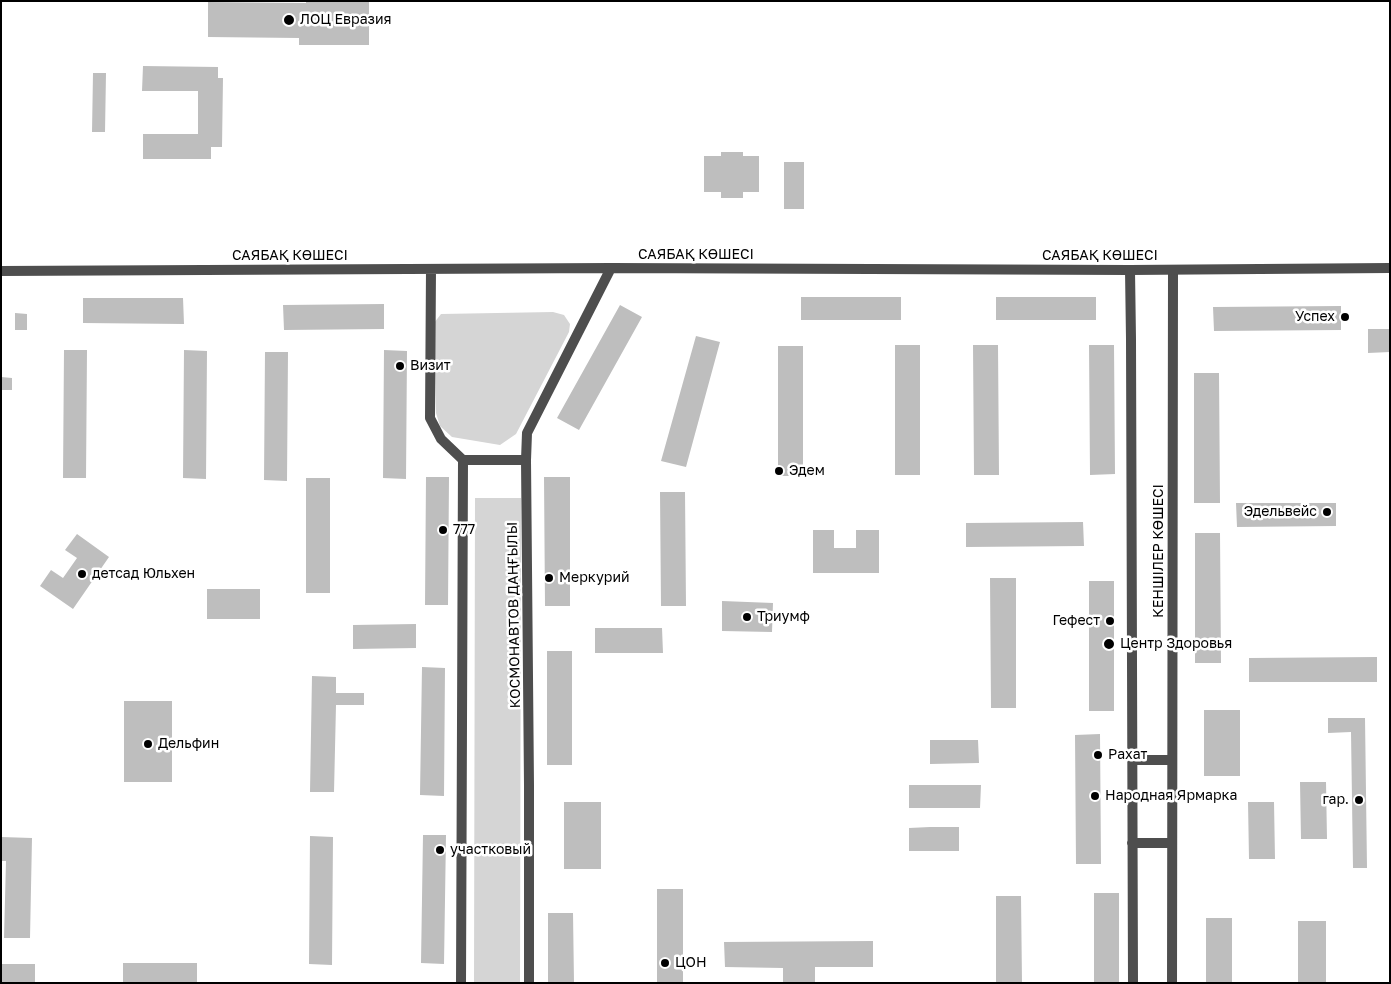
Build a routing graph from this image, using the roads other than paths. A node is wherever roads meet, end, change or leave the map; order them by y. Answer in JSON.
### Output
{"nodes":[{"id":1,"x":611,"y":268,"type":"junction"},
{"id":2,"x":1390,"y":268,"type":"edge"},
{"id":3,"x":431,"y":269,"type":"junction"},
{"id":4,"x":1130,"y":270,"type":"junction"},
{"id":5,"x":1173,"y":270,"type":"junction"},
{"id":6,"x":1,"y":271,"type":"edge"},
{"id":7,"x":464,"y":460,"type":"junction"},
{"id":8,"x":526,"y":460,"type":"junction"},
{"id":9,"x":1132,"y":760,"type":"junction"},
{"id":10,"x":1172,"y":760,"type":"junction"},
{"id":11,"x":1132,"y":843,"type":"junction"},
{"id":12,"x":1172,"y":843,"type":"junction"},
{"id":13,"x":461,"y":983,"type":"edge"},
{"id":14,"x":529,"y":983,"type":"edge"},
{"id":15,"x":1133,"y":983,"type":"edge"},
{"id":16,"x":1172,"y":983,"type":"edge"}],
"edges":[{"from":1,"to":3,"type":"street","name":"САЯБАҚ КӨШЕСІ"},
{"from":1,"to":4,"type":"street","name":"САЯБАҚ КӨШЕСІ"},
{"from":1,"to":8,"type":"street","name":"КОСМОНАВТОВ ДАҢҒЫЛЫ"},
{"from":2,"to":5,"type":"street","name":"САЯБАҚ КӨШЕСІ"},
{"from":3,"to":6,"type":"street","name":"САЯБАҚ КӨШЕСІ"},
{"from":3,"to":7,"type":"street"},
{"from":4,"to":5,"type":"street","name":"САЯБАҚ КӨШЕСІ"},
{"from":4,"to":9,"type":"street","name":"КЕНШІЛЕР КӨШЕСІ"},
{"from":5,"to":10,"type":"street","name":"КЕНШІЛЕР КӨШЕСІ"},
{"from":7,"to":8,"type":"street"},
{"from":7,"to":13,"type":"street"},
{"from":8,"to":14,"type":"street","name":"КОСМОНАВТОВ ДАҢҒЫЛЫ"},
{"from":9,"to":10,"type":"street"},
{"from":9,"to":11,"type":"street","name":"КЕНШІЛЕР КӨШЕСІ"},
{"from":10,"to":12,"type":"street","name":"КЕНШІЛЕР КӨШЕСІ"},
{"from":11,"to":12,"type":"street"},
{"from":11,"to":15,"type":"street","name":"КЕНШІЛЕР КӨШЕСІ"},
{"from":12,"to":16,"type":"street","name":"КЕНШІЛЕР КӨШЕСІ"}]}
